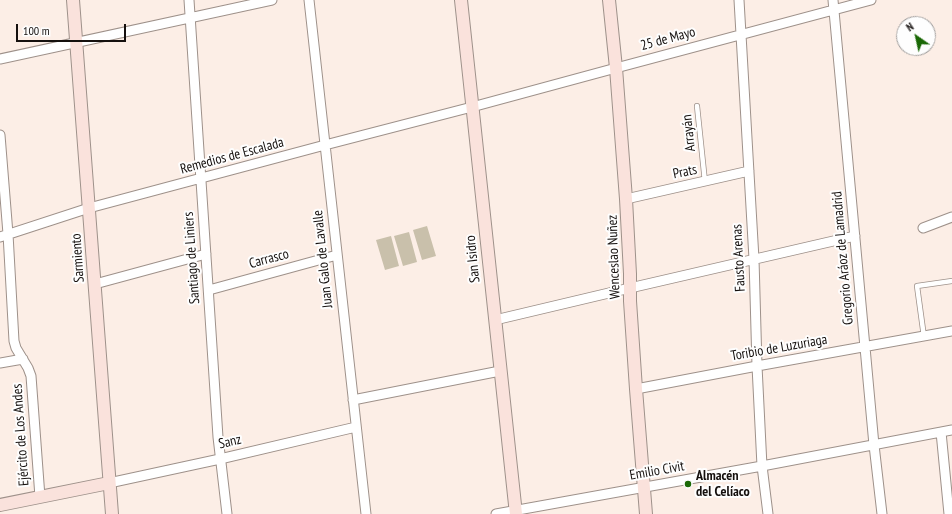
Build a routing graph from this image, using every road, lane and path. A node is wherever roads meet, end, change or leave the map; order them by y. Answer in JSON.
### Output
{"nodes":[{"id":1,"x":74,"y":0,"type":"edge"},
{"id":2,"x":189,"y":0,"type":"edge"},
{"id":3,"x":272,"y":0,"type":"edge"},
{"id":4,"x":309,"y":0,"type":"edge"},
{"id":5,"x":461,"y":0,"type":"edge"},
{"id":6,"x":609,"y":0,"type":"edge"},
{"id":7,"x":739,"y":0,"type":"edge"},
{"id":8,"x":833,"y":0,"type":"edge"},
{"id":9,"x":871,"y":0,"type":"edge"},
{"id":10,"x":834,"y":10,"type":"junction"},
{"id":11,"x":191,"y":18,"type":"junction"},
{"id":12,"x":741,"y":34,"type":"junction"},
{"id":13,"x":77,"y":43,"type":"junction"},
{"id":14,"x":0,"y":59,"type":"edge"},
{"id":15,"x":616,"y":68,"type":"junction"},
{"id":16,"x":697,"y":106,"type":"dead end"},
{"id":17,"x":472,"y":107,"type":"junction"},
{"id":18,"x":0,"y":135,"type":"edge"},
{"id":19,"x":325,"y":145,"type":"junction"},
{"id":20,"x":749,"y":171,"type":"junction"},
{"id":21,"x":200,"y":179,"type":"junction"},
{"id":22,"x":705,"y":182,"type":"junction"},
{"id":23,"x":626,"y":199,"type":"junction"},
{"id":24,"x":89,"y":208,"type":"junction"},
{"id":25,"x":952,"y":217,"type":"edge"},
{"id":26,"x":923,"y":228,"type":"dead end"},
{"id":27,"x":4,"y":236,"type":"edge"},
{"id":28,"x":855,"y":236,"type":"junction"},
{"id":29,"x":206,"y":254,"type":"junction"},
{"id":30,"x":337,"y":255,"type":"junction"},
{"id":31,"x":754,"y":259,"type":"junction"},
{"id":32,"x":952,"y":281,"type":"edge"},
{"id":33,"x":94,"y":284,"type":"junction"},
{"id":34,"x":630,"y":288,"type":"junction"},
{"id":35,"x":209,"y":290,"type":"junction"},
{"id":36,"x":495,"y":320,"type":"junction"},
{"id":37,"x":952,"y":331,"type":"edge"},
{"id":38,"x":924,"y":336,"type":"junction"},
{"id":39,"x":865,"y":347,"type":"junction"},
{"id":40,"x":23,"y":360,"type":"junction"},
{"id":41,"x":0,"y":363,"type":"edge"},
{"id":42,"x":758,"y":366,"type":"junction"},
{"id":43,"x":500,"y":371,"type":"junction"},
{"id":44,"x":636,"y":389,"type":"junction"},
{"id":45,"x":353,"y":400,"type":"junction"},
{"id":46,"x":356,"y":427,"type":"junction"},
{"id":47,"x":952,"y":430,"type":"edge"},
{"id":48,"x":941,"y":432,"type":"junction"},
{"id":49,"x":874,"y":444,"type":"junction"},
{"id":50,"x":220,"y":459,"type":"junction"},
{"id":51,"x":762,"y":466,"type":"junction"},
{"id":52,"x":109,"y":483,"type":"junction"},
{"id":53,"x":644,"y":488,"type":"junction"},
{"id":54,"x":40,"y":497,"type":"junction"},
{"id":55,"x":0,"y":505,"type":"edge"},
{"id":56,"x":516,"y":512,"type":"edge"},
{"id":57,"x":112,"y":514,"type":"edge"},
{"id":58,"x":227,"y":514,"type":"edge"},
{"id":59,"x":366,"y":514,"type":"edge"},
{"id":60,"x":496,"y":514,"type":"edge"},
{"id":61,"x":646,"y":514,"type":"edge"},
{"id":62,"x":768,"y":514,"type":"edge"},
{"id":63,"x":882,"y":514,"type":"edge"},
{"id":64,"x":949,"y":514,"type":"edge"}],
"edges":[{"from":1,"to":13,"type":"street","name":"Sarmiento"},
{"from":2,"to":11,"type":"street","name":"Santiago de Liniers"},
{"from":3,"to":11,"type":"street"},
{"from":4,"to":19,"type":"street","name":"Juan Galo de Lavalle"},
{"from":5,"to":17,"type":"street","name":"San Isidro"},
{"from":6,"to":15,"type":"street","name":"Wenceslao Nuñez"},
{"from":7,"to":12,"type":"street","name":"Fausto Arenas"},
{"from":8,"to":10,"type":"street","name":"Gregorio Aráoz de Lamadrid"},
{"from":9,"to":10,"type":"street","name":"25 de Mayo"},
{"from":10,"to":12,"type":"street","name":"25 de Mayo"},
{"from":10,"to":28,"type":"street","name":"Gregorio Aráoz de Lamadrid"},
{"from":11,"to":13,"type":"street"},
{"from":11,"to":21,"type":"street","name":"Santiago de Liniers"},
{"from":12,"to":15,"type":"street","name":"25 de Mayo"},
{"from":12,"to":20,"type":"street","name":"Fausto Arenas"},
{"from":13,"to":14,"type":"street"},
{"from":13,"to":24,"type":"street","name":"Sarmiento"},
{"from":15,"to":17,"type":"street","name":"25 de Mayo"},
{"from":15,"to":23,"type":"street","name":"Wenceslao Nuñez"},
{"from":16,"to":22,"type":"lane","name":"Arrayán"},
{"from":17,"to":19,"type":"street","name":"Remedios de Escalada"},
{"from":17,"to":36,"type":"street","name":"San Isidro"},
{"from":18,"to":27,"type":"street","name":"Ejército de Los Andes"},
{"from":19,"to":21,"type":"street","name":"Remedios de Escalada"},
{"from":19,"to":30,"type":"street","name":"Juan Galo de Lavalle"},
{"from":20,"to":22,"type":"street","name":"Prats"},
{"from":20,"to":31,"type":"street","name":"Fausto Arenas"},
{"from":21,"to":24,"type":"street","name":"Remedios de Escalada"},
{"from":21,"to":29,"type":"street","name":"Santiago de Liniers"},
{"from":22,"to":23,"type":"street","name":"Prats"},
{"from":23,"to":34,"type":"street","name":"Wenceslao Nuñez"},
{"from":24,"to":27,"type":"street","name":"Remedios de Escalada"},
{"from":24,"to":33,"type":"street","name":"Sarmiento"},
{"from":25,"to":26,"type":"street"},
{"from":27,"to":40,"type":"street","name":"Ejército de Los Andes"},
{"from":28,"to":31,"type":"street"},
{"from":28,"to":39,"type":"street","name":"Gregorio Aráoz de Lamadrid"},
{"from":29,"to":33,"type":"street"},
{"from":29,"to":35,"type":"street","name":"Santiago de Liniers"},
{"from":30,"to":35,"type":"street","name":"Carrasco"},
{"from":30,"to":45,"type":"street","name":"Juan Galo de Lavalle"},
{"from":31,"to":34,"type":"street"},
{"from":31,"to":42,"type":"street","name":"Fausto Arenas"},
{"from":32,"to":38,"type":"lane"},
{"from":33,"to":52,"type":"street","name":"Sarmiento"},
{"from":34,"to":36,"type":"street"},
{"from":34,"to":44,"type":"street","name":"Wenceslao Nuñez"},
{"from":35,"to":50,"type":"street","name":"Santiago de Liniers"},
{"from":36,"to":43,"type":"street","name":"San Isidro"},
{"from":37,"to":38,"type":"street","name":"Toribio de Luzuriaga"},
{"from":38,"to":39,"type":"street","name":"Toribio de Luzuriaga"},
{"from":39,"to":42,"type":"street","name":"Toribio de Luzuriaga"},
{"from":39,"to":49,"type":"street","name":"Gregorio Aráoz de Lamadrid"},
{"from":40,"to":41,"type":"street"},
{"from":40,"to":54,"type":"street","name":"Ejército de Los Andes"},
{"from":42,"to":44,"type":"street","name":"Toribio de Luzuriaga"},
{"from":42,"to":51,"type":"street","name":"Fausto Arenas"},
{"from":43,"to":45,"type":"street"},
{"from":43,"to":56,"type":"street","name":"San Isidro"},
{"from":44,"to":53,"type":"street","name":"Wenceslao Nuñez"},
{"from":45,"to":46,"type":"street","name":"Juan Galo de Lavalle"},
{"from":46,"to":50,"type":"street","name":"Sanz"},
{"from":46,"to":59,"type":"street","name":"Juan Galo de Lavalle"},
{"from":47,"to":48,"type":"street","name":"Emilio Civit"},
{"from":48,"to":49,"type":"street","name":"Emilio Civit"},
{"from":48,"to":64,"type":"street"},
{"from":49,"to":51,"type":"street","name":"Emilio Civit"},
{"from":49,"to":63,"type":"street","name":"Gregorio Aráoz de Lamadrid"},
{"from":50,"to":52,"type":"street","name":"Sanz"},
{"from":50,"to":58,"type":"street","name":"Santiago de Liniers"},
{"from":51,"to":53,"type":"street","name":"Emilio Civit"},
{"from":51,"to":62,"type":"street","name":"Fausto Arenas"},
{"from":52,"to":54,"type":"street"},
{"from":52,"to":57,"type":"street","name":"Sarmiento"},
{"from":53,"to":56,"type":"street","name":"Emilio Civit"},
{"from":53,"to":61,"type":"street","name":"Wenceslao Nuñez"},
{"from":54,"to":55,"type":"street"},
{"from":56,"to":60,"type":"street","name":"Emilio Civit"}]}
